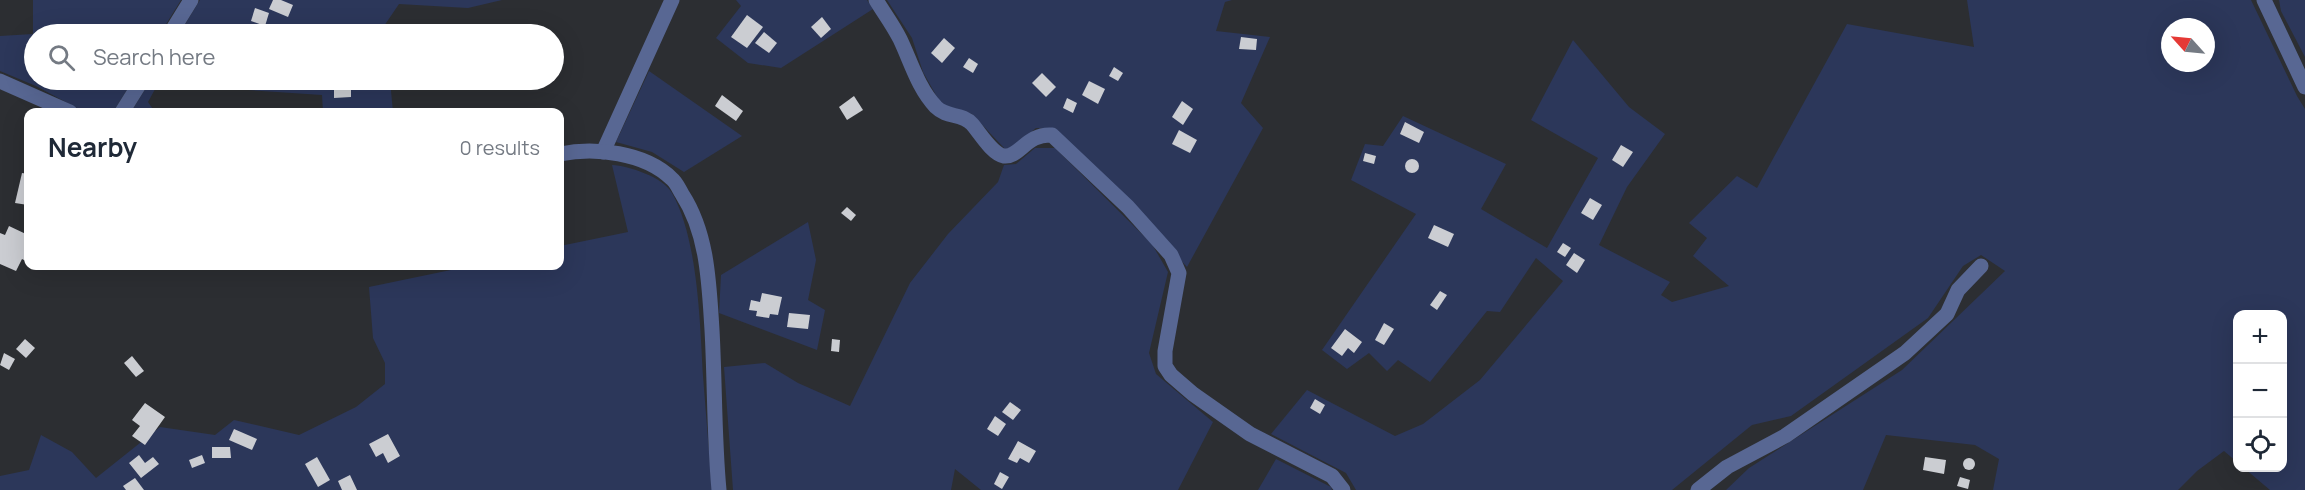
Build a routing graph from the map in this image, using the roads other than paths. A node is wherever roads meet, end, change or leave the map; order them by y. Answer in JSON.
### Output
{"nodes":[{"id":1,"x":191,"y":0,"type":"edge"},
{"id":2,"x":672,"y":0,"type":"edge"},
{"id":3,"x":876,"y":0,"type":"edge"},
{"id":4,"x":2264,"y":0,"type":"edge"},
{"id":5,"x":176,"y":24,"type":"edge"},
{"id":6,"x":0,"y":81,"type":"edge"},
{"id":7,"x":2305,"y":87,"type":"edge"},
{"id":8,"x":136,"y":90,"type":"edge"},
{"id":9,"x":61,"y":108,"type":"edge"},
{"id":10,"x":124,"y":108,"type":"edge"},
{"id":11,"x":603,"y":152,"type":"junction"},
{"id":12,"x":564,"y":154,"type":"edge"},
{"id":13,"x":1981,"y":266,"type":"dead end"},
{"id":14,"x":719,"y":490,"type":"edge"},
{"id":15,"x":1343,"y":490,"type":"edge"},
{"id":16,"x":1698,"y":490,"type":"edge"}],
"edges":[{"from":1,"to":5,"type":"street"},
{"from":2,"to":11,"type":"street"},
{"from":3,"to":15,"type":"street"},
{"from":4,"to":7,"type":"street"},
{"from":6,"to":9,"type":"street"},
{"from":8,"to":10,"type":"street"},
{"from":11,"to":12,"type":"street"},
{"from":11,"to":14,"type":"street"},
{"from":13,"to":16,"type":"street"}]}
